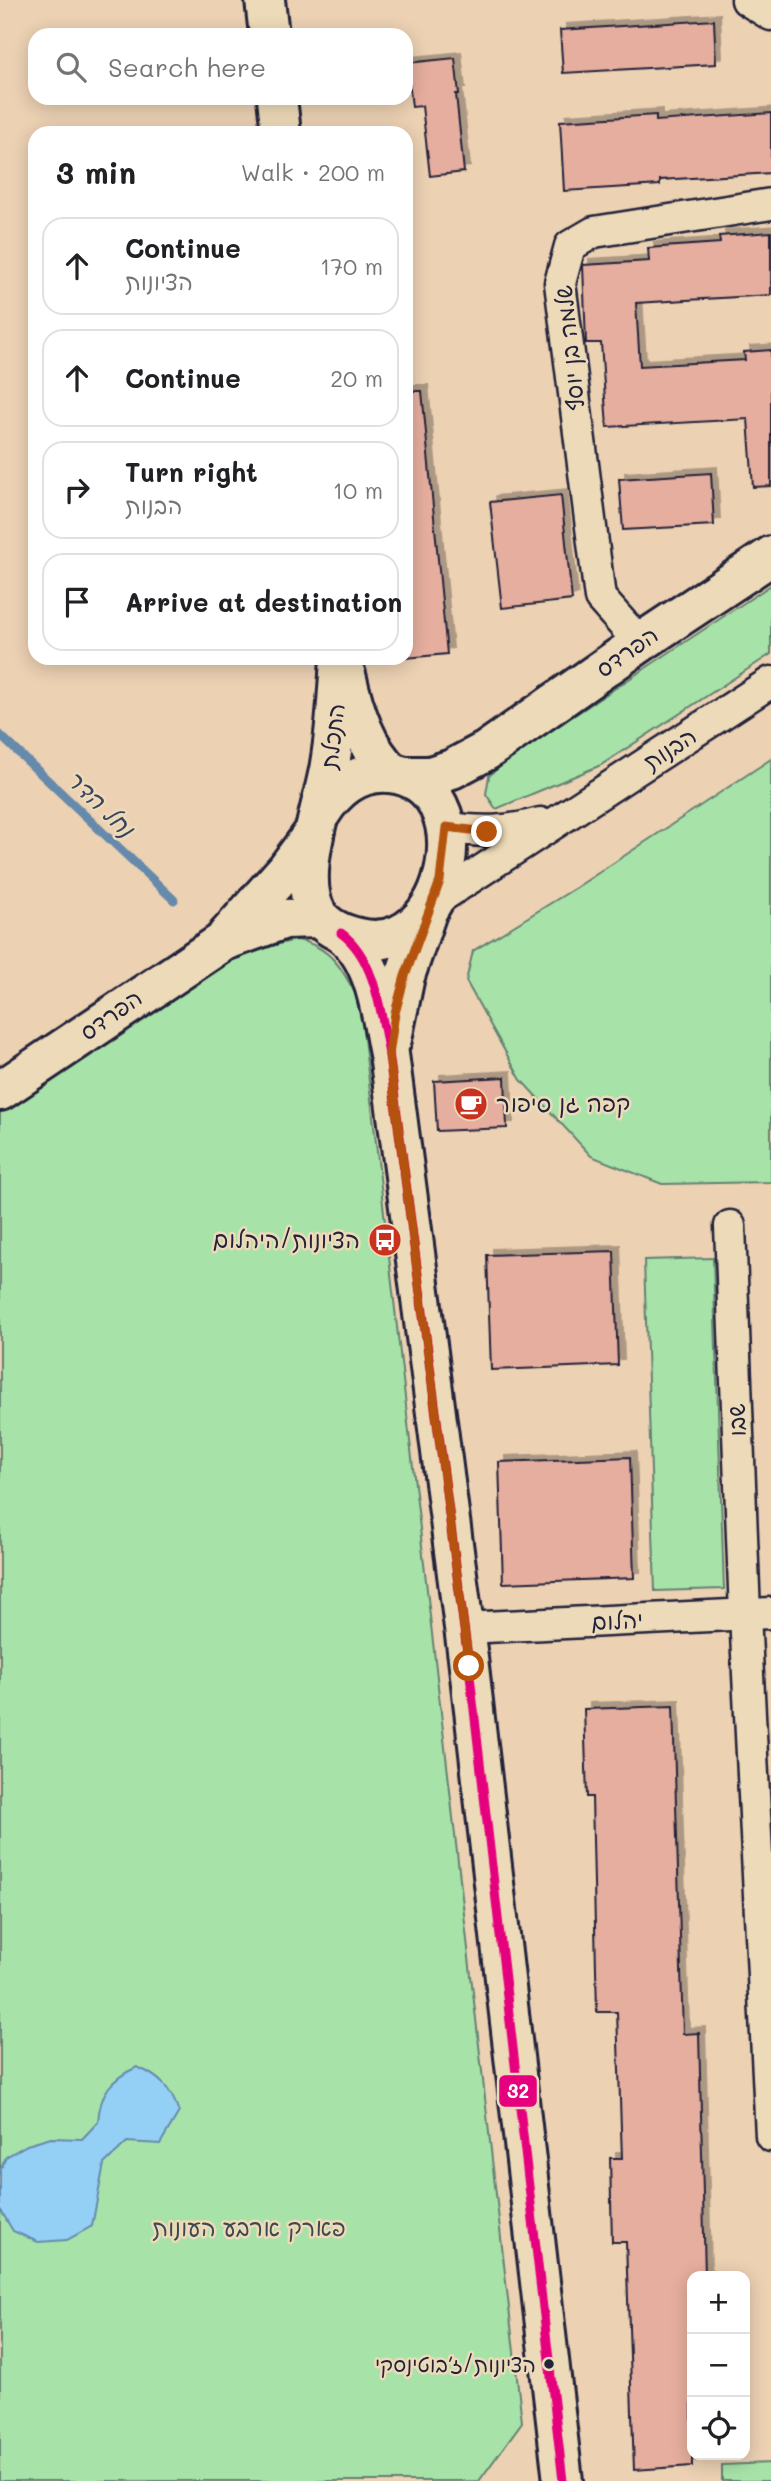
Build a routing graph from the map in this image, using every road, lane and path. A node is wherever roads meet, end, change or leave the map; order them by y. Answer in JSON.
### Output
{"nodes":[{"id":1,"x":265,"y":0,"type":"edge"},
{"id":2,"x":747,"y":0,"type":"edge"},
{"id":3,"x":771,"y":15,"type":"edge"},
{"id":4,"x":269,"y":28,"type":"edge"},
{"id":5,"x":278,"y":105,"type":"edge"},
{"id":6,"x":280,"y":126,"type":"edge"},
{"id":7,"x":771,"y":204,"type":"edge"},
{"id":8,"x":771,"y":556,"type":"edge"},
{"id":9,"x":640,"y":643,"type":"junction"},
{"id":10,"x":340,"y":665,"type":"edge"},
{"id":11,"x":343,"y":665,"type":"edge"},
{"id":12,"x":771,"y":682,"type":"edge"},
{"id":13,"x":486,"y":751,"type":"junction"},
{"id":14,"x":398,"y":774,"type":"junction"},
{"id":15,"x":567,"y":813,"type":"junction"},
{"id":16,"x":319,"y":820,"type":"junction"},
{"id":17,"x":445,"y":821,"type":"junction"},
{"id":18,"x":431,"y":906,"type":"junction"},
{"id":19,"x":330,"y":925,"type":"junction"},
{"id":20,"x":224,"y":941,"type":"junction"},
{"id":21,"x":389,"y":1055,"type":"junction"},
{"id":22,"x":0,"y":1091,"type":"edge"},
{"id":23,"x":730,"y":1226,"type":"dead end"},
{"id":24,"x":758,"y":1614,"type":"edge"},
{"id":25,"x":464,"y":1628,"type":"junction"},
{"id":26,"x":771,"y":2136,"type":"edge"},
{"id":27,"x":563,"y":2481,"type":"edge"}],
"edges":[{"from":1,"to":4,"type":"street"},
{"from":2,"to":3,"type":"street"},
{"from":5,"to":6,"type":"street"},
{"from":7,"to":9,"type":"street","name":"שלמה בן יוסף"},
{"from":8,"to":9,"type":"street","name":"הפרדס"},
{"from":9,"to":13,"type":"street","name":"הפרדס"},
{"from":10,"to":16,"type":"street","name":"התכלת"},
{"from":11,"to":14,"type":"street","name":"התכלת"},
{"from":12,"to":15,"type":"street","name":"הבנות"},
{"from":13,"to":14,"type":"street","name":"הפרדס"},
{"from":13,"to":17,"type":"street","name":"הפרדס"},
{"from":14,"to":16,"type":"street"},
{"from":14,"to":17,"type":"street"},
{"from":15,"to":17,"type":"street","name":"הבנות"},
{"from":15,"to":18,"type":"street","name":"הבנות"},
{"from":16,"to":19,"type":"street"},
{"from":16,"to":20,"type":"street","name":"הפרדס"},
{"from":17,"to":18,"type":"street"},
{"from":18,"to":19,"type":"street"},
{"from":18,"to":21,"type":"street"},
{"from":19,"to":20,"type":"street","name":"הפרדס"},
{"from":19,"to":21,"type":"street"},
{"from":20,"to":22,"type":"street","name":"הפרדס"},
{"from":21,"to":25,"type":"street"},
{"from":23,"to":24,"type":"street","name":"שבו"},
{"from":24,"to":25,"type":"street","name":"יהלום"},
{"from":24,"to":26,"type":"street","name":"שבו"},
{"from":25,"to":27,"type":"street"}]}
